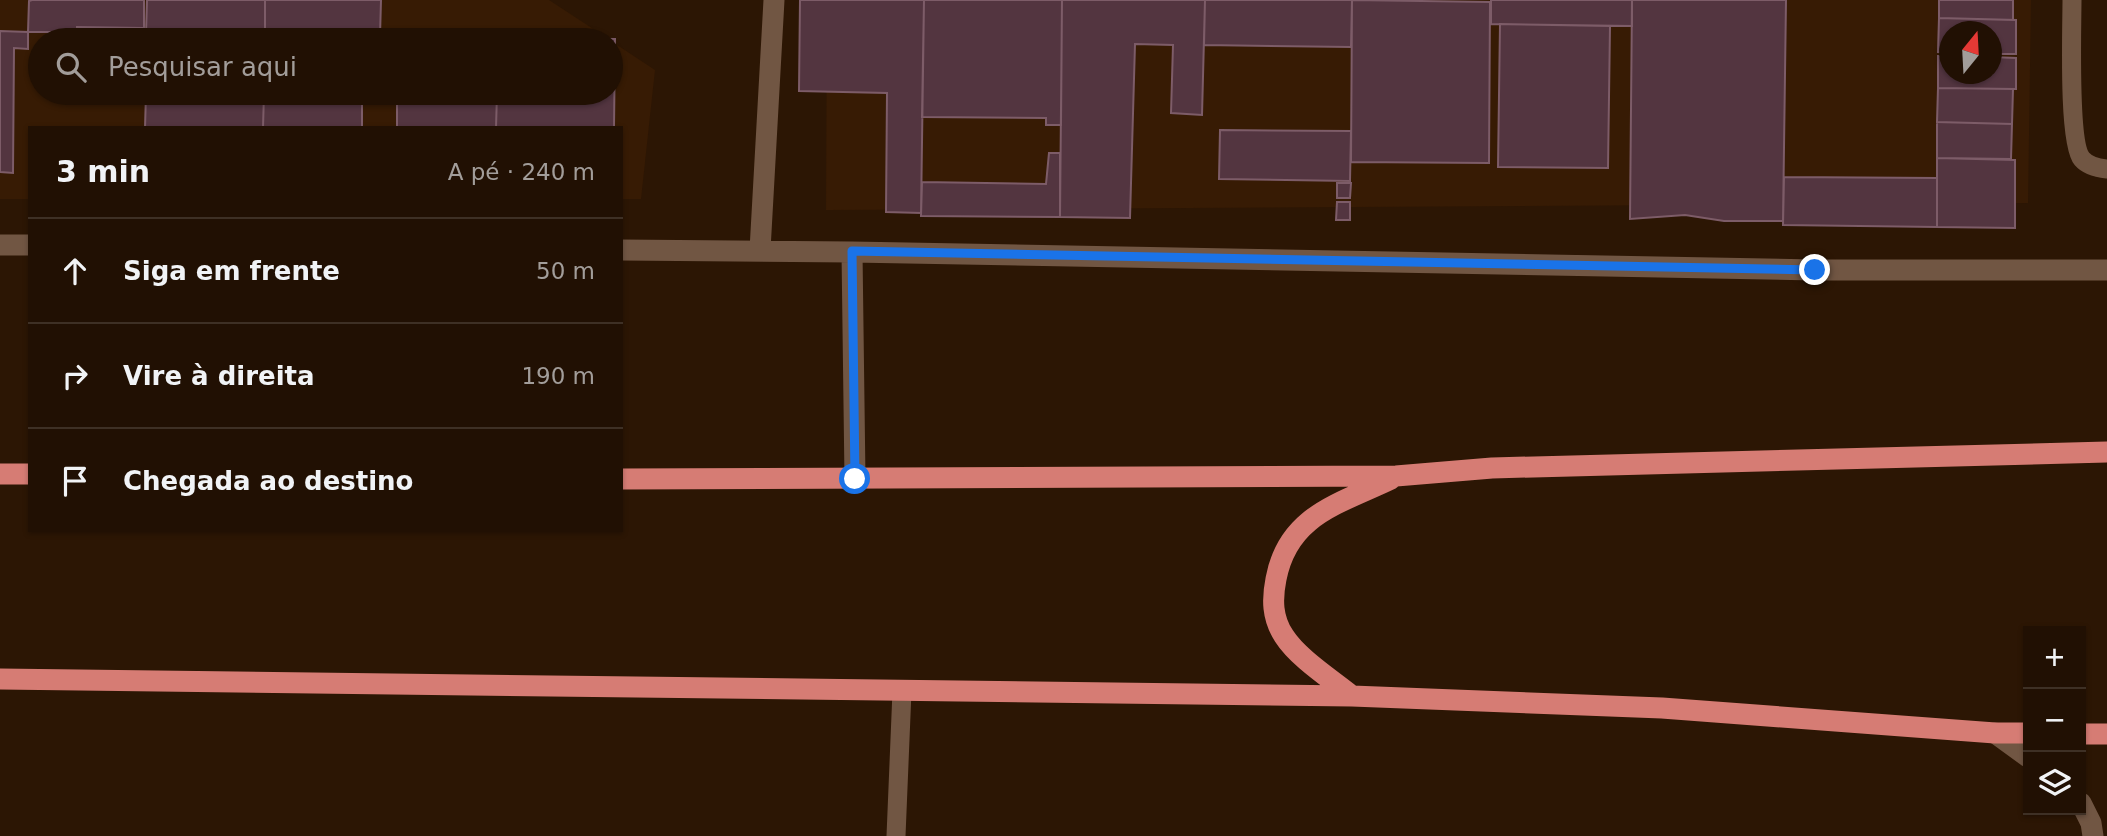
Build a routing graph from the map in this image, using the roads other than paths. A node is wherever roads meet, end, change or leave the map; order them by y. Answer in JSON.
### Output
{"nodes":[{"id":1,"x":774,"y":0,"type":"edge"},
{"id":2,"x":2072,"y":0,"type":"edge"},
{"id":3,"x":2107,"y":169,"type":"edge"},
{"id":4,"x":0,"y":245,"type":"edge"},
{"id":5,"x":28,"y":245,"type":"edge"},
{"id":6,"x":623,"y":250,"type":"edge"},
{"id":7,"x":760,"y":250,"type":"junction"},
{"id":8,"x":852,"y":251,"type":"junction"},
{"id":9,"x":2107,"y":270,"type":"edge"},
{"id":10,"x":2107,"y":452,"type":"edge"},
{"id":11,"x":0,"y":474,"type":"edge"},
{"id":12,"x":28,"y":474,"type":"edge"},
{"id":13,"x":1396,"y":476,"type":"junction"},
{"id":14,"x":623,"y":479,"type":"edge"},
{"id":15,"x":855,"y":479,"type":"junction"},
{"id":16,"x":0,"y":679,"type":"edge"},
{"id":17,"x":902,"y":691,"type":"junction"},
{"id":18,"x":1352,"y":696,"type":"junction"},
{"id":19,"x":1995,"y":733,"type":"junction"},
{"id":20,"x":2023,"y":733,"type":"edge"},
{"id":21,"x":2086,"y":734,"type":"edge"},
{"id":22,"x":2107,"y":734,"type":"edge"},
{"id":23,"x":2023,"y":753,"type":"edge"},
{"id":24,"x":2086,"y":813,"type":"edge"},
{"id":25,"x":2107,"y":830,"type":"edge"},
{"id":26,"x":896,"y":836,"type":"edge"},
{"id":27,"x":2093,"y":836,"type":"edge"},
{"id":28,"x":2103,"y":836,"type":"edge"}],
"edges":[{"from":1,"to":7,"type":"street"},
{"from":2,"to":3,"type":"lane"},
{"from":4,"to":5,"type":"street"},
{"from":6,"to":7,"type":"street"},
{"from":7,"to":8,"type":"street"},
{"from":8,"to":9,"type":"street"},
{"from":8,"to":15,"type":"street"},
{"from":10,"to":13,"type":"highway"},
{"from":11,"to":12,"type":"highway"},
{"from":13,"to":15,"type":"highway"},
{"from":13,"to":18,"type":"highway"},
{"from":14,"to":15,"type":"highway"},
{"from":16,"to":17,"type":"highway"},
{"from":17,"to":18,"type":"highway"},
{"from":17,"to":26,"type":"lane"},
{"from":18,"to":19,"type":"highway"},
{"from":19,"to":20,"type":"highway"},
{"from":19,"to":23,"type":"street"},
{"from":21,"to":22,"type":"highway"},
{"from":24,"to":27,"type":"street"},
{"from":25,"to":28,"type":"street"}]}
